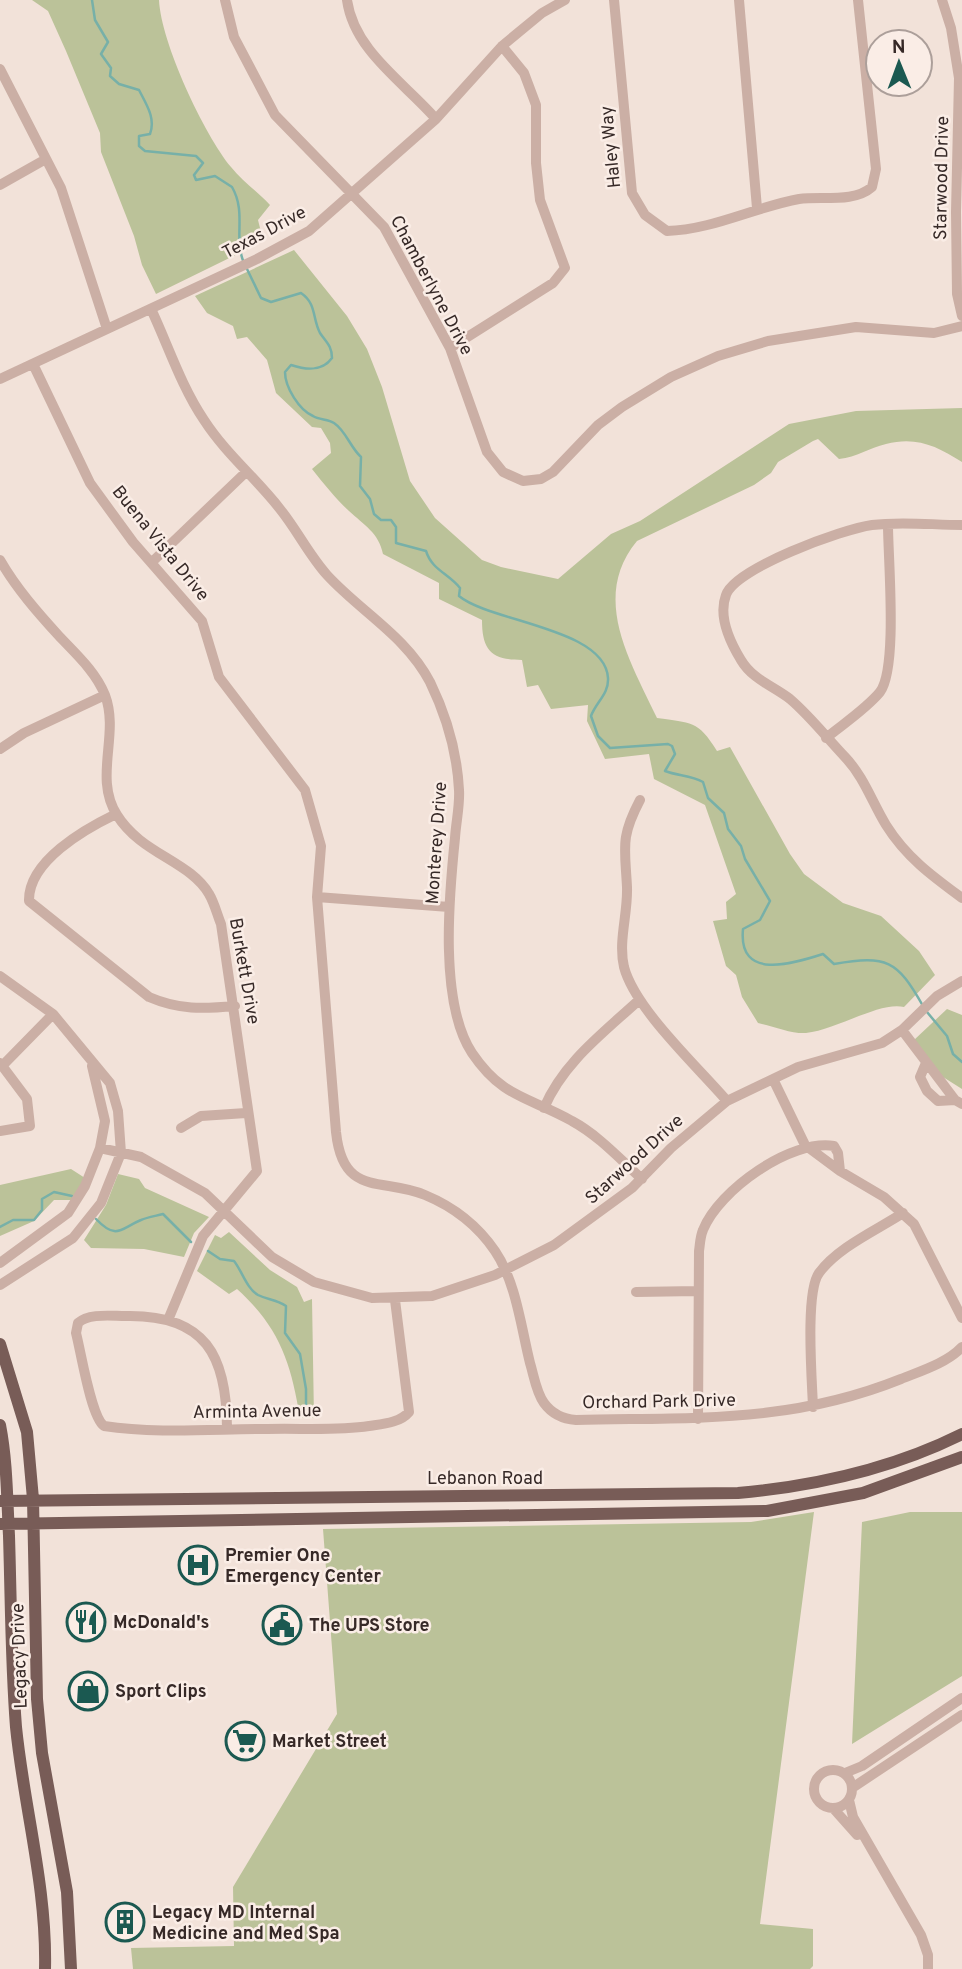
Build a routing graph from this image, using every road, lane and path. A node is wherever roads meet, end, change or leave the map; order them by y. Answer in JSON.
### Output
{"nodes":[{"id":1,"x":225,"y":0,"type":"edge"},
{"id":2,"x":347,"y":0,"type":"edge"},
{"id":3,"x":565,"y":0,"type":"edge"},
{"id":4,"x":614,"y":0,"type":"edge"},
{"id":5,"x":738,"y":0,"type":"edge"},
{"id":6,"x":858,"y":0,"type":"edge"},
{"id":7,"x":942,"y":0,"type":"edge"},
{"id":8,"x":552,"y":3,"type":"edge"},
{"id":9,"x":502,"y":46,"type":"junction"},
{"id":10,"x":0,"y":69,"type":"edge"},
{"id":11,"x":436,"y":119,"type":"junction"},
{"id":12,"x":46,"y":159,"type":"junction"},
{"id":13,"x":0,"y":185,"type":"edge"},
{"id":14,"x":354,"y":194,"type":"junction"},
{"id":15,"x":757,"y":208,"type":"junction"},
{"id":16,"x":151,"y":309,"type":"junction"},
{"id":17,"x":962,"y":316,"type":"edge"},
{"id":18,"x":962,"y":326,"type":"edge"},
{"id":19,"x":107,"y":329,"type":"junction"},
{"id":20,"x":450,"y":348,"type":"junction"},
{"id":21,"x":33,"y":364,"type":"junction"},
{"id":22,"x":0,"y":379,"type":"edge"},
{"id":23,"x":245,"y":473,"type":"junction"},
{"id":24,"x":887,"y":525,"type":"junction"},
{"id":25,"x":962,"y":525,"type":"edge"},
{"id":26,"x":0,"y":560,"type":"edge"},
{"id":27,"x":152,"y":562,"type":"junction"},
{"id":28,"x":105,"y":695,"type":"junction"},
{"id":29,"x":826,"y":738,"type":"junction"},
{"id":30,"x":0,"y":749,"type":"edge"},
{"id":31,"x":640,"y":800,"type":"dead end"},
{"id":32,"x":116,"y":814,"type":"junction"},
{"id":33,"x":317,"y":897,"type":"junction"},
{"id":34,"x":962,"y":898,"type":"edge"},
{"id":35,"x":449,"y":907,"type":"junction"},
{"id":36,"x":0,"y":976,"type":"edge"},
{"id":37,"x":962,"y":981,"type":"edge"},
{"id":38,"x":638,"y":1001,"type":"junction"},
{"id":39,"x":235,"y":1006,"type":"junction"},
{"id":40,"x":53,"y":1014,"type":"junction"},
{"id":41,"x":902,"y":1030,"type":"junction"},
{"id":42,"x":92,"y":1063,"type":"junction"},
{"id":43,"x":926,"y":1063,"type":"junction"},
{"id":44,"x":1,"y":1064,"type":"edge"},
{"id":45,"x":773,"y":1079,"type":"junction"},
{"id":46,"x":727,"y":1101,"type":"junction"},
{"id":47,"x":958,"y":1102,"type":"edge"},
{"id":48,"x":544,"y":1108,"type":"junction"},
{"id":49,"x":246,"y":1113,"type":"junction"},
{"id":50,"x":181,"y":1128,"type":"dead end"},
{"id":51,"x":0,"y":1131,"type":"edge"},
{"id":52,"x":805,"y":1145,"type":"junction"},
{"id":53,"x":100,"y":1148,"type":"junction"},
{"id":54,"x":121,"y":1153,"type":"junction"},
{"id":55,"x":358,"y":1178,"type":"joint"},
{"id":56,"x":642,"y":1179,"type":"junction"},
{"id":57,"x":80,"y":1195,"type":"junction"},
{"id":58,"x":100,"y":1203,"type":"junction"},
{"id":59,"x":226,"y":1210,"type":"junction"},
{"id":60,"x":903,"y":1213,"type":"junction"},
{"id":61,"x":64,"y":1217,"type":"junction"},
{"id":62,"x":77,"y":1233,"type":"junction"},
{"id":63,"x":19,"y":1250,"type":"junction"},
{"id":64,"x":0,"y":1262,"type":"edge"},
{"id":65,"x":29,"y":1266,"type":"junction"},
{"id":66,"x":505,"y":1270,"type":"junction"},
{"id":67,"x":0,"y":1285,"type":"edge"},
{"id":68,"x":697,"y":1291,"type":"junction"},
{"id":69,"x":636,"y":1292,"type":"dead end"},
{"id":70,"x":395,"y":1300,"type":"junction"},
{"id":71,"x":962,"y":1318,"type":"edge"},
{"id":72,"x":168,"y":1320,"type":"junction"},
{"id":73,"x":0,"y":1344,"type":"edge"},
{"id":74,"x":962,"y":1347,"type":"edge"},
{"id":75,"x":813,"y":1407,"type":"junction"},
{"id":76,"x":698,"y":1419,"type":"junction"},
{"id":77,"x":0,"y":1425,"type":"edge"},
{"id":78,"x":227,"y":1429,"type":"junction"},
{"id":79,"x":962,"y":1434,"type":"edge"},
{"id":80,"x":962,"y":1457,"type":"edge"},
{"id":81,"x":265,"y":1497,"type":"junction"},
{"id":82,"x":33,"y":1499,"type":"junction"},
{"id":83,"x":4,"y":1501,"type":"edge"},
{"id":84,"x":266,"y":1521,"type":"junction"},
{"id":85,"x":34,"y":1523,"type":"junction"},
{"id":86,"x":4,"y":1524,"type":"edge"},
{"id":87,"x":962,"y":1698,"type":"edge"},
{"id":88,"x":962,"y":1715,"type":"edge"},
{"id":89,"x":39,"y":1725,"type":"junction"},
{"id":90,"x":16,"y":1728,"type":"junction"},
{"id":91,"x":845,"y":1773,"type":"junction"},
{"id":92,"x":852,"y":1788,"type":"junction"},
{"id":93,"x":849,"y":1800,"type":"junction"},
{"id":94,"x":833,"y":1808,"type":"junction"},
{"id":95,"x":869,"y":1847,"type":"junction"},
{"id":96,"x":45,"y":1969,"type":"edge"},
{"id":97,"x":71,"y":1969,"type":"edge"},
{"id":98,"x":928,"y":1969,"type":"edge"}],
"edges":[{"from":1,"to":14,"type":"street","name":"Chamberlyne Drive"},
{"from":2,"to":11,"type":"street"},
{"from":3,"to":8,"type":"street","name":"Texas Drive"},
{"from":4,"to":15,"type":"street","name":"Haley Way"},
{"from":5,"to":15,"type":"street"},
{"from":6,"to":15,"type":"street","name":"Haley Way"},
{"from":7,"to":17,"type":"street","name":"Starwood Drive"},
{"from":8,"to":9,"type":"street","name":"Texas Drive"},
{"from":9,"to":11,"type":"street","name":"Texas Drive"},
{"from":9,"to":20,"type":"street"},
{"from":10,"to":12,"type":"street"},
{"from":11,"to":14,"type":"street","name":"Texas Drive"},
{"from":12,"to":13,"type":"street"},
{"from":12,"to":19,"type":"street"},
{"from":14,"to":16,"type":"street","name":"Texas Drive"},
{"from":14,"to":20,"type":"street","name":"Chamberlyne Drive"},
{"from":16,"to":19,"type":"street","name":"Texas Drive"},
{"from":16,"to":23,"type":"street","name":"Monterey Drive"},
{"from":18,"to":20,"type":"street","name":"Chamberlyne Drive"},
{"from":19,"to":21,"type":"street","name":"Texas Drive"},
{"from":21,"to":22,"type":"street","name":"Texas Drive"},
{"from":21,"to":27,"type":"street","name":"Buena Vista Drive"},
{"from":23,"to":27,"type":"street"},
{"from":23,"to":35,"type":"street","name":"Monterey Drive"},
{"from":24,"to":25,"type":"street"},
{"from":24,"to":29,"type":"street"},
{"from":24,"to":29,"type":"street"},
{"from":26,"to":28,"type":"street","name":"Burkett Drive"},
{"from":27,"to":33,"type":"street","name":"Buena Vista Drive"},
{"from":28,"to":30,"type":"street"},
{"from":28,"to":32,"type":"street","name":"Burkett Drive"},
{"from":29,"to":34,"type":"street"},
{"from":31,"to":38,"type":"street"},
{"from":32,"to":39,"type":"street","name":"Burkett Drive"},
{"from":32,"to":39,"type":"street"},
{"from":33,"to":35,"type":"street"},
{"from":33,"to":55,"type":"street","name":"Buena Vista Drive"},
{"from":35,"to":48,"type":"street","name":"Monterey Drive"},
{"from":36,"to":40,"type":"street"},
{"from":37,"to":41,"type":"street","name":"Starwood Drive"},
{"from":38,"to":46,"type":"street"},
{"from":38,"to":48,"type":"street"},
{"from":39,"to":49,"type":"street","name":"Burkett Drive"},
{"from":40,"to":42,"type":"street"},
{"from":40,"to":44,"type":"street"},
{"from":41,"to":43,"type":"street"},
{"from":41,"to":45,"type":"street","name":"Starwood Drive"},
{"from":42,"to":53,"type":"street"},
{"from":42,"to":54,"type":"street"},
{"from":43,"to":47,"type":"street"},
{"from":43,"to":47,"type":"street"},
{"from":44,"to":51,"type":"street"},
{"from":45,"to":46,"type":"street","name":"Starwood Drive"},
{"from":45,"to":52,"type":"street"},
{"from":46,"to":56,"type":"street","name":"Starwood Drive"},
{"from":48,"to":56,"type":"street","name":"Monterey Drive"},
{"from":49,"to":50,"type":"street"},
{"from":49,"to":59,"type":"street","name":"Burkett Drive"},
{"from":52,"to":60,"type":"street"},
{"from":52,"to":68,"type":"street"},
{"from":53,"to":54,"type":"street","name":"Starwood Drive"},
{"from":53,"to":57,"type":"street"},
{"from":54,"to":58,"type":"street"},
{"from":54,"to":59,"type":"street","name":"Starwood Drive"},
{"from":55,"to":66,"type":"street","name":"Orchard Park Drive"},
{"from":56,"to":66,"type":"street","name":"Starwood Drive"},
{"from":57,"to":58,"type":"street"},
{"from":57,"to":61,"type":"street"},
{"from":58,"to":62,"type":"street"},
{"from":59,"to":70,"type":"street","name":"Starwood Drive"},
{"from":59,"to":72,"type":"street","name":"Burkett Drive"},
{"from":60,"to":71,"type":"street"},
{"from":60,"to":75,"type":"street"},
{"from":61,"to":62,"type":"street"},
{"from":61,"to":63,"type":"street"},
{"from":62,"to":65,"type":"street"},
{"from":63,"to":64,"type":"street"},
{"from":63,"to":65,"type":"street"},
{"from":65,"to":67,"type":"street"},
{"from":66,"to":70,"type":"street","name":"Starwood Drive"},
{"from":66,"to":76,"type":"street","name":"Orchard Park Drive"},
{"from":68,"to":69,"type":"street"},
{"from":68,"to":76,"type":"street"},
{"from":70,"to":78,"type":"street","name":"Arminta Avenue"},
{"from":72,"to":78,"type":"street"},
{"from":72,"to":78,"type":"street","name":"Arminta Avenue"},
{"from":73,"to":82,"type":"main road","name":"Legacy Drive"},
{"from":74,"to":75,"type":"street","name":"Orchard Park Drive"},
{"from":75,"to":76,"type":"street","name":"Orchard Park Drive"},
{"from":77,"to":83,"type":"main road","name":"Legacy Drive"},
{"from":79,"to":81,"type":"main road","name":"Lebanon Road"},
{"from":80,"to":84,"type":"main road"},
{"from":81,"to":82,"type":"main road","name":"Lebanon Road"},
{"from":81,"to":84,"type":"main road"},
{"from":82,"to":83,"type":"main road","name":"Lebanon Road"},
{"from":82,"to":85,"type":"main road","name":"Legacy Drive"},
{"from":83,"to":86,"type":"main road","name":"Legacy Drive"},
{"from":84,"to":85,"type":"main road"},
{"from":85,"to":86,"type":"main road"},
{"from":85,"to":89,"type":"main road","name":"Legacy Drive"},
{"from":86,"to":90,"type":"main road","name":"Legacy Drive"},
{"from":87,"to":91,"type":"street"},
{"from":88,"to":92,"type":"street"},
{"from":89,"to":90,"type":"main road"},
{"from":89,"to":97,"type":"main road","name":"Legacy Drive"},
{"from":90,"to":96,"type":"main road","name":"Legacy Drive"},
{"from":91,"to":92,"type":"street"},
{"from":91,"to":94,"type":"street"},
{"from":92,"to":93,"type":"street"},
{"from":93,"to":94,"type":"street"},
{"from":93,"to":95,"type":"street"},
{"from":94,"to":95,"type":"street"},
{"from":95,"to":98,"type":"street"}]}
